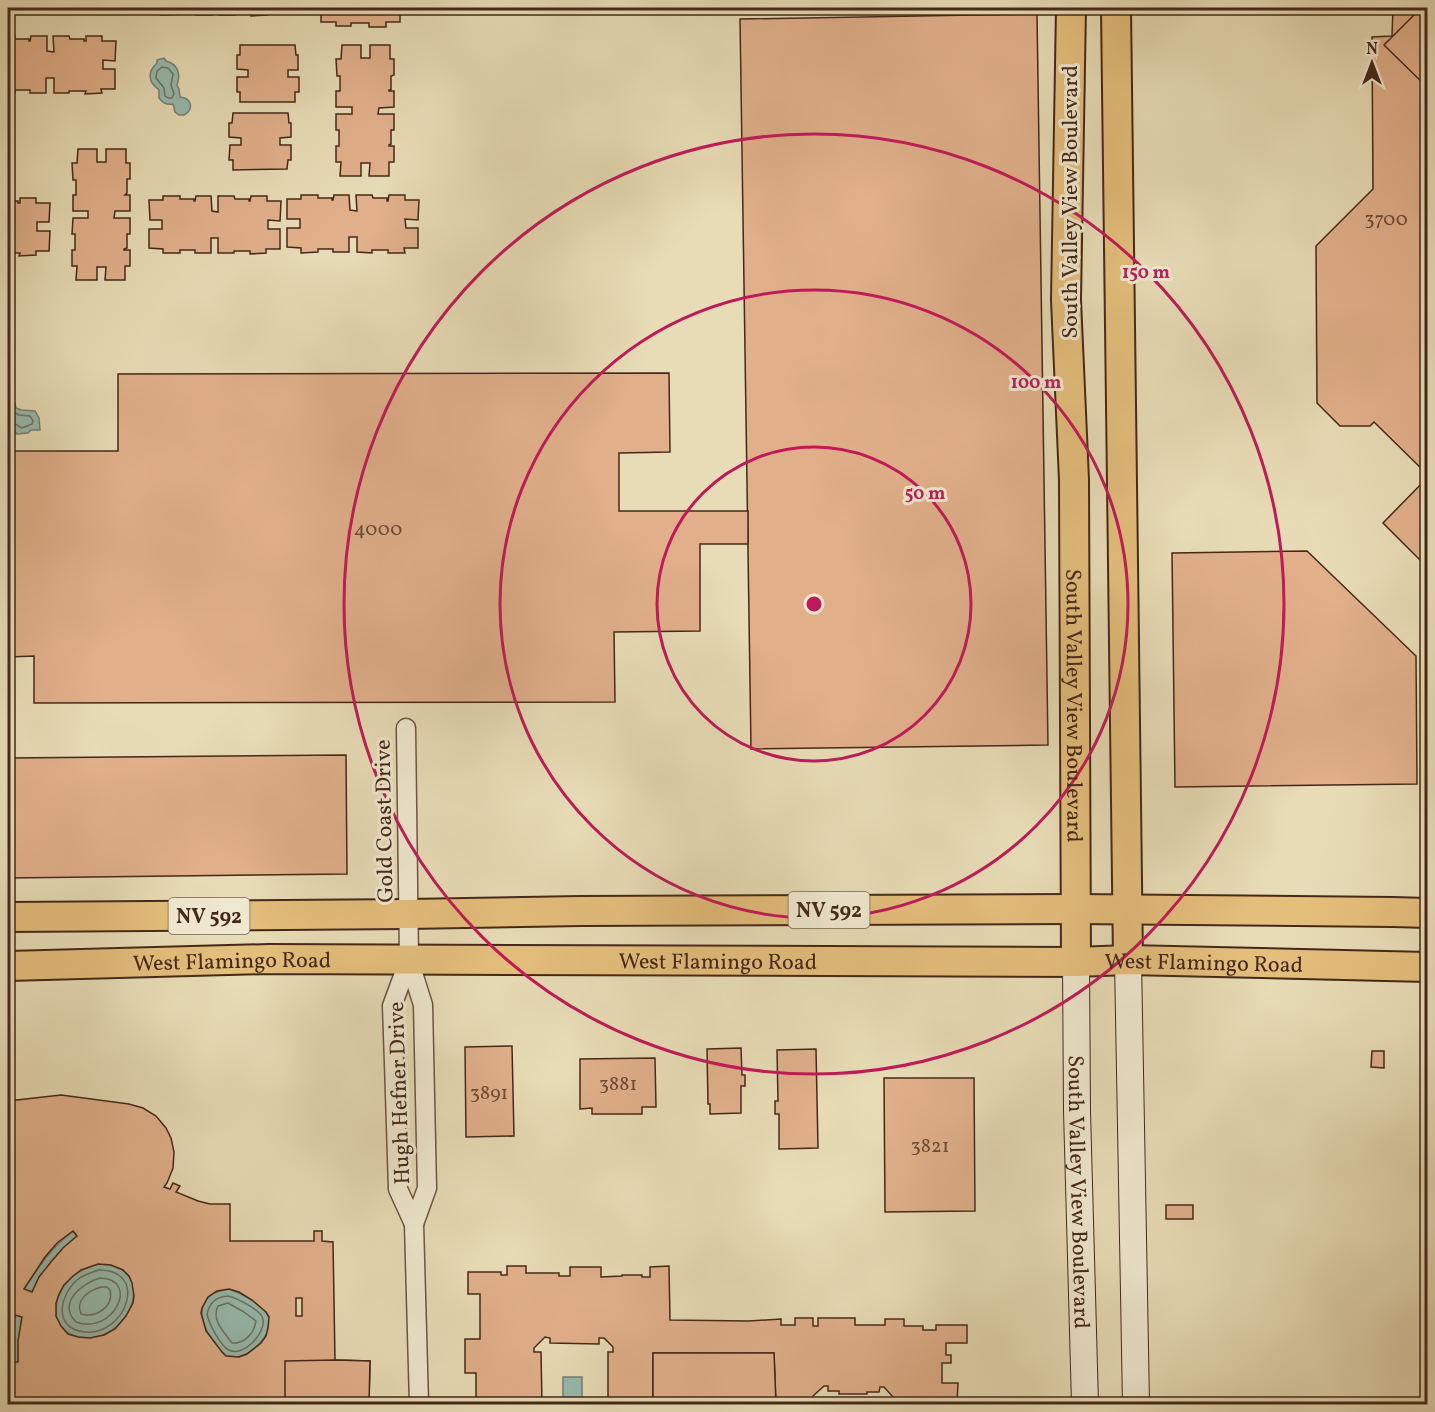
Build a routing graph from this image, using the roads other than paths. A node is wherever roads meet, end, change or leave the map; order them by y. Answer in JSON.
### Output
{"nodes":[{"id":1,"x":1071,"y":8,"type":"edge"},
{"id":2,"x":1116,"y":8,"type":"edge"},
{"id":3,"x":406,"y":728,"type":"dead end"},
{"id":4,"x":1076,"y":909,"type":"junction"},
{"id":5,"x":1128,"y":910,"type":"junction"},
{"id":6,"x":1428,"y":913,"type":"edge"},
{"id":7,"x":408,"y":914,"type":"junction"},
{"id":8,"x":8,"y":917,"type":"edge"},
{"id":9,"x":409,"y":960,"type":"junction"},
{"id":10,"x":1128,"y":960,"type":"junction"},
{"id":11,"x":1076,"y":962,"type":"junction"},
{"id":12,"x":8,"y":966,"type":"edge"},
{"id":13,"x":1428,"y":967,"type":"edge"},
{"id":14,"x":414,"y":1224,"type":"junction"},
{"id":15,"x":419,"y":1404,"type":"edge"},
{"id":16,"x":1084,"y":1404,"type":"edge"},
{"id":17,"x":1136,"y":1404,"type":"edge"}],
"edges":[{"from":1,"to":4,"type":"main road","name":"South Valley View Boulevard"},
{"from":2,"to":5,"type":"main road"},
{"from":3,"to":7,"type":"street","name":"Gold Coast Drive"},
{"from":4,"to":5,"type":"main road","name":"West Flamingo Road","number":"NV 592"},
{"from":4,"to":7,"type":"main road","name":"West Flamingo Road","number":"NV 592"},
{"from":4,"to":11,"type":"main road","name":"South Valley View Boulevard"},
{"from":5,"to":6,"type":"main road","name":"West Flamingo Road","number":"NV 592"},
{"from":5,"to":10,"type":"main road"},
{"from":7,"to":8,"type":"main road","name":"West Flamingo Road","number":"NV 592"},
{"from":7,"to":9,"type":"street","name":"Hugh Hefner Drive"},
{"from":9,"to":11,"type":"main road","name":"West Flamingo Road","number":"NV 592"},
{"from":9,"to":12,"type":"main road","name":"West Flamingo Road","number":"NV 592"},
{"from":9,"to":14,"type":"street","name":"Hugh Hefner Drive"},
{"from":9,"to":14,"type":"street","name":"Hugh Hefner Drive"},
{"from":10,"to":11,"type":"main road","name":"West Flamingo Road","number":"NV 592"},
{"from":10,"to":13,"type":"main road","name":"West Flamingo Road","number":"NV 592"},
{"from":10,"to":17,"type":"main road"},
{"from":11,"to":16,"type":"main road","name":"South Valley View Boulevard"},
{"from":14,"to":15,"type":"street","name":"Hugh Hefner Drive"}]}
